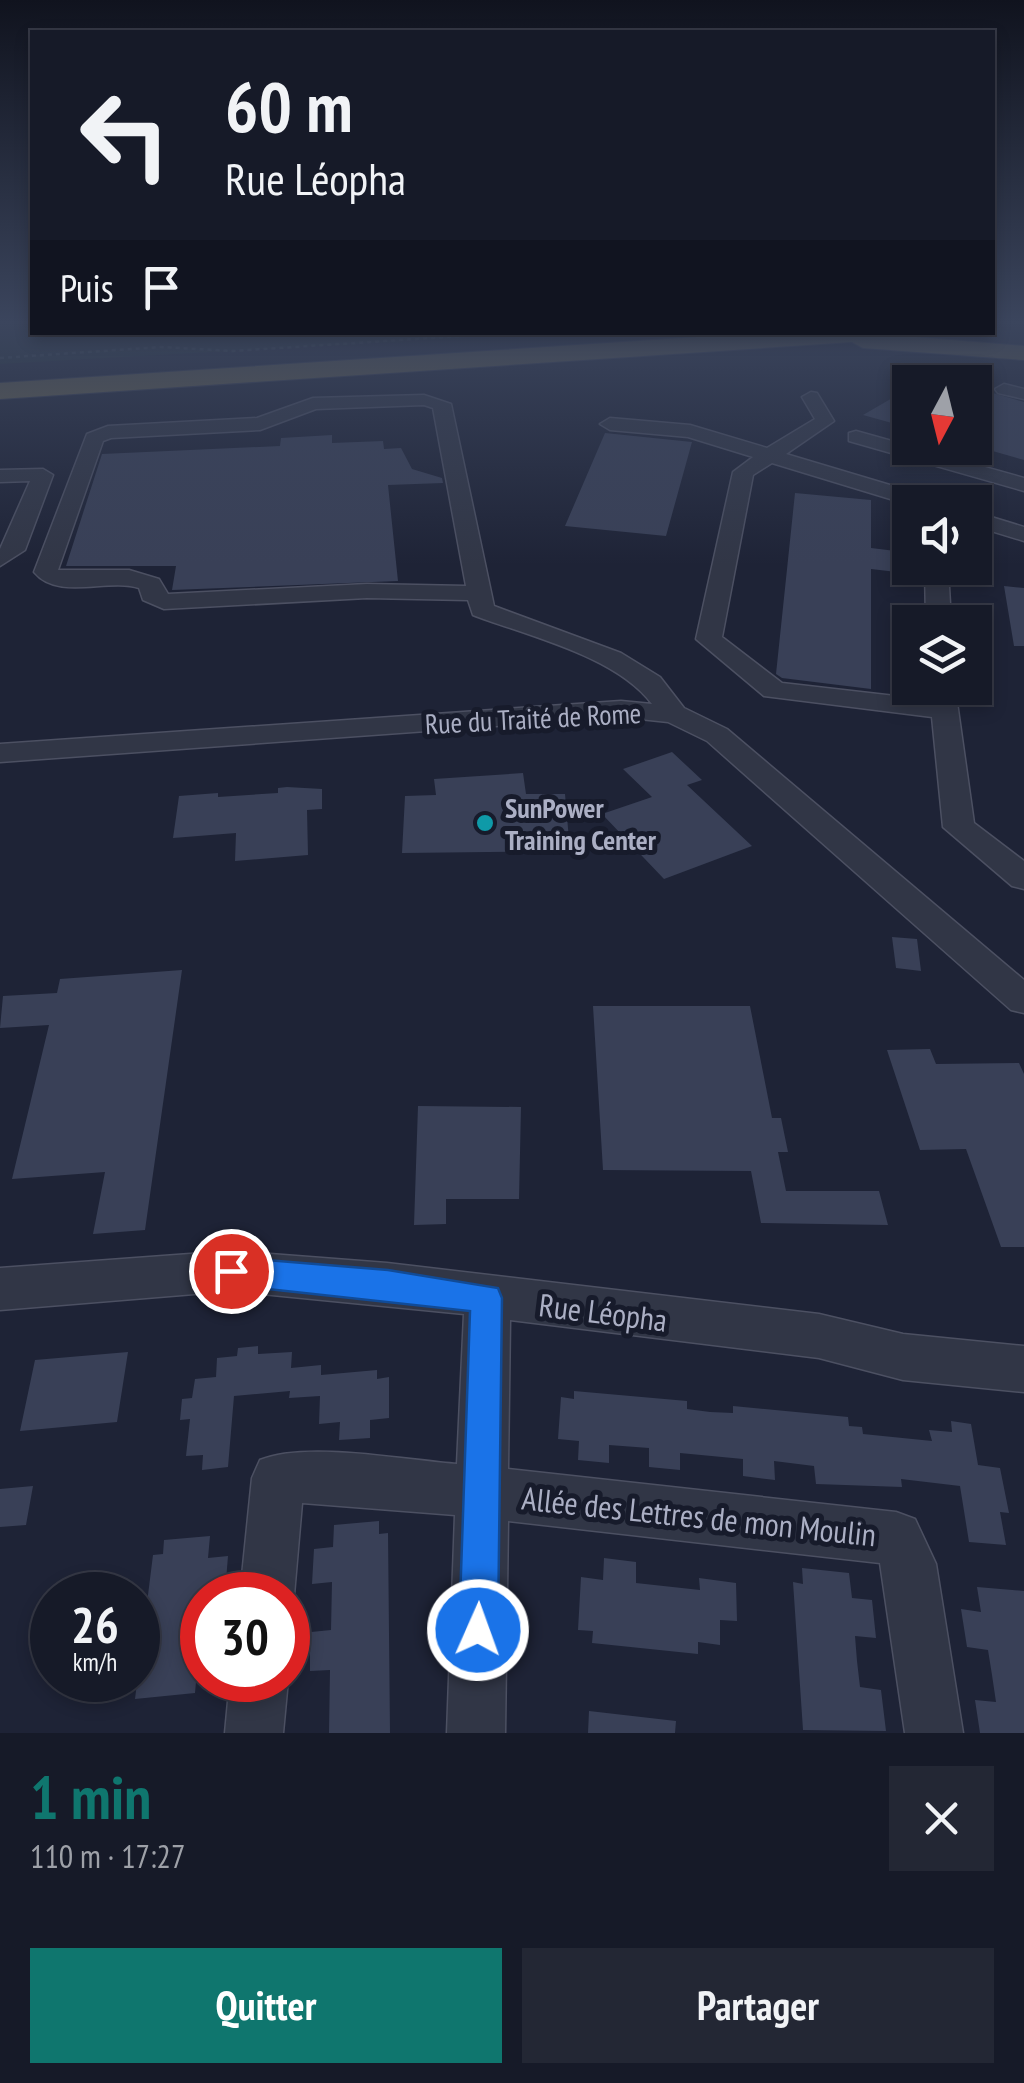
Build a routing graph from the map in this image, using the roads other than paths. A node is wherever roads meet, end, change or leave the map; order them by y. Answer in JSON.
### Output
{"nodes":[{"id":1,"x":344,"y":403,"type":"edge"},
{"id":2,"x":437,"y":403,"type":"edge"},
{"id":3,"x":814,"y":403,"type":"edge"},
{"id":4,"x":610,"y":424,"type":"dead end"},
{"id":5,"x":856,"y":437,"type":"dead end"},
{"id":6,"x":770,"y":455,"type":"junction"},
{"id":7,"x":0,"y":476,"type":"edge"},
{"id":8,"x":1024,"y":486,"type":"edge"},
{"id":9,"x":892,"y":493,"type":"edge"},
{"id":10,"x":992,"y":524,"type":"edge"},
{"id":11,"x":1024,"y":534,"type":"edge"},
{"id":12,"x":0,"y":559,"type":"edge"},
{"id":13,"x":479,"y":594,"type":"junction"},
{"id":14,"x":892,"y":696,"type":"edge"},
{"id":15,"x":945,"y":705,"type":"edge"},
{"id":16,"x":674,"y":714,"type":"junction"},
{"id":17,"x":0,"y":753,"type":"edge"},
{"id":18,"x":1024,"y":878,"type":"edge"},
{"id":19,"x":1024,"y":1000,"type":"edge"},
{"id":20,"x":0,"y":1289,"type":"edge"},
{"id":21,"x":486,"y":1298,"type":"junction"},
{"id":22,"x":1024,"y":1370,"type":"edge"},
{"id":23,"x":482,"y":1492,"type":"junction"},
{"id":24,"x":269,"y":1572,"type":"edge"},
{"id":25,"x":257,"y":1702,"type":"edge"},
{"id":26,"x":254,"y":1733,"type":"edge"},
{"id":27,"x":476,"y":1733,"type":"edge"},
{"id":28,"x":934,"y":1733,"type":"edge"}],
"edges":[{"from":1,"to":13,"type":"street"},
{"from":2,"to":13,"type":"street"},
{"from":3,"to":6,"type":"street"},
{"from":4,"to":6,"type":"street"},
{"from":5,"to":8,"type":"street"},
{"from":6,"to":9,"type":"street"},
{"from":6,"to":14,"type":"street"},
{"from":7,"to":12,"type":"street"},
{"from":10,"to":11,"type":"street"},
{"from":13,"to":16,"type":"street"},
{"from":15,"to":18,"type":"street"},
{"from":16,"to":17,"type":"street","name":"Rue du Traité de Rome"},
{"from":16,"to":19,"type":"street","name":"Rue du Traité de Rome"},
{"from":20,"to":21,"type":"street","name":"Rue Léopha"},
{"from":21,"to":22,"type":"street","name":"Rue Léopha"},
{"from":21,"to":23,"type":"street"},
{"from":23,"to":24,"type":"street"},
{"from":23,"to":27,"type":"street"},
{"from":23,"to":28,"type":"street","name":"Allée des Lettres de mon Moulin"},
{"from":25,"to":26,"type":"street"}]}
